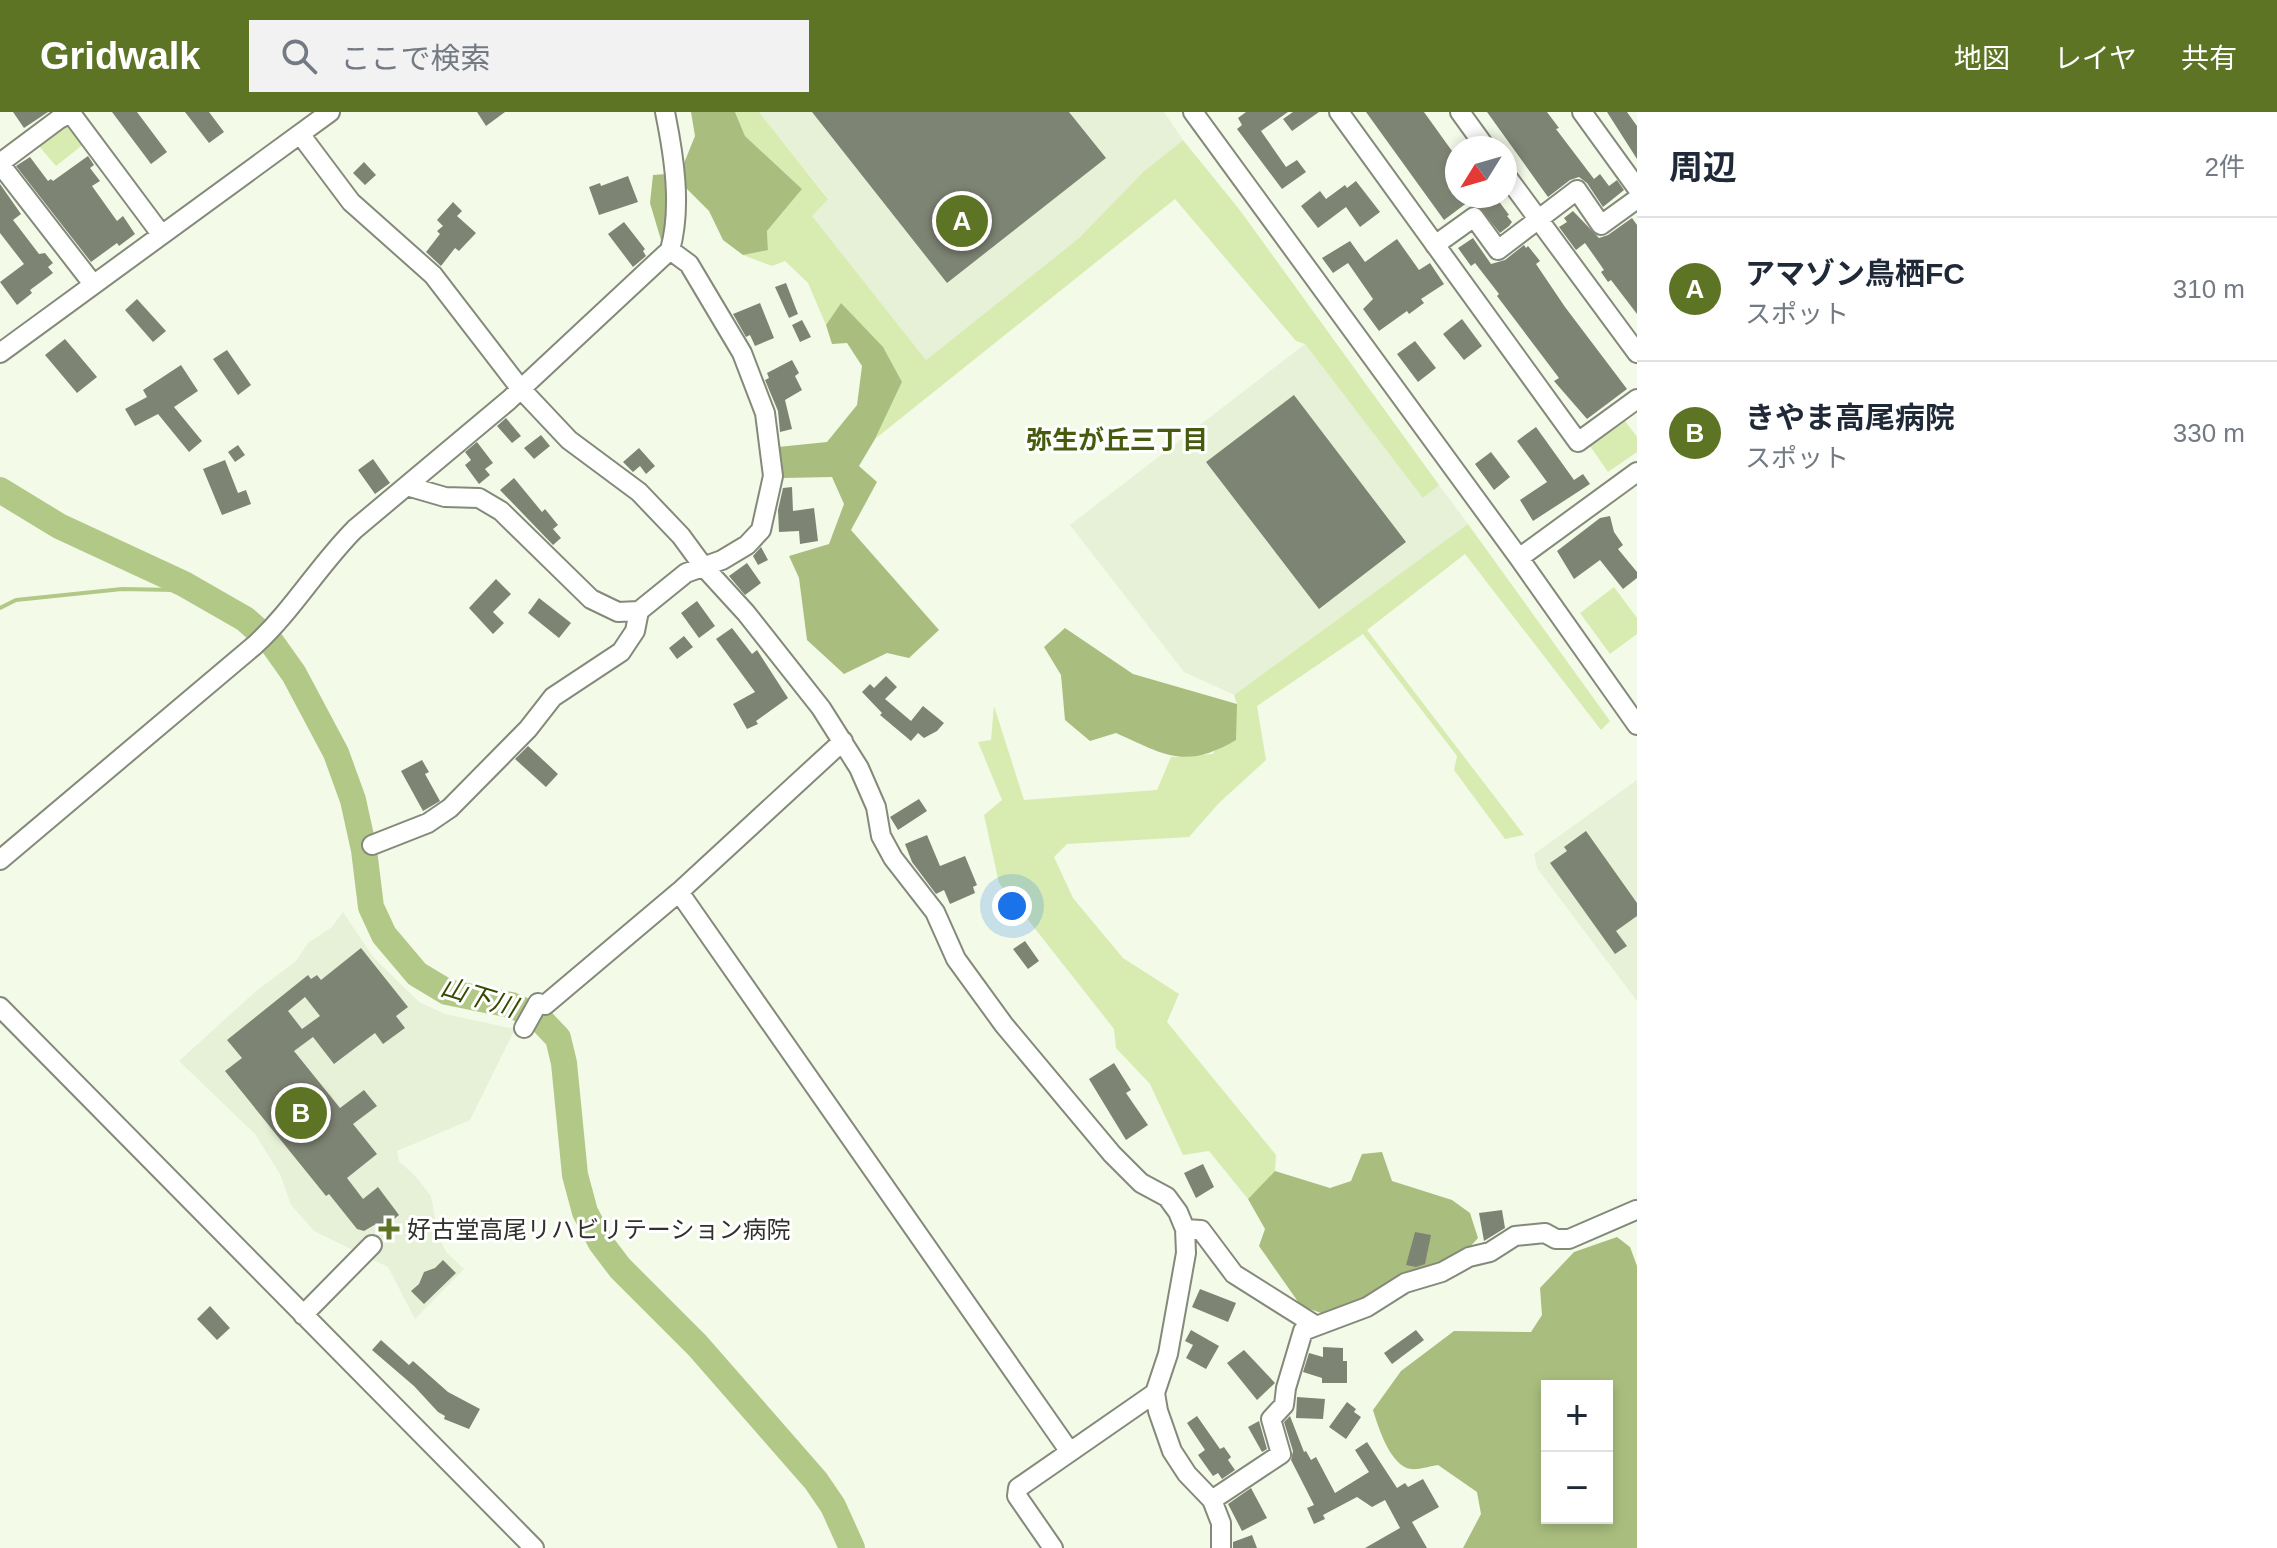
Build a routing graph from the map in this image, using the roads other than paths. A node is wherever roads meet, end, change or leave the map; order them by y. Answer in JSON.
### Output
{"nodes":[{"id":1,"x":70,"y":112,"type":"edge"},
{"id":2,"x":330,"y":112,"type":"edge"},
{"id":3,"x":665,"y":112,"type":"edge"},
{"id":4,"x":1193,"y":112,"type":"edge"},
{"id":5,"x":1339,"y":112,"type":"edge"},
{"id":6,"x":1460,"y":112,"type":"edge"},
{"id":7,"x":1582,"y":112,"type":"edge"},
{"id":8,"x":300,"y":134,"type":"junction"},
{"id":9,"x":1477,"y":136,"type":"edge"},
{"id":10,"x":0,"y":163,"type":"edge"},
{"id":11,"x":1637,"y":188,"type":"edge"},
{"id":12,"x":1517,"y":190,"type":"edge"},
{"id":13,"x":1637,"y":199,"type":"edge"},
{"id":14,"x":1539,"y":220,"type":"junction"},
{"id":15,"x":161,"y":234,"type":"junction"},
{"id":16,"x":1435,"y":245,"type":"junction"},
{"id":17,"x":670,"y":250,"type":"junction"},
{"id":18,"x":93,"y":284,"type":"junction"},
{"id":19,"x":0,"y":353,"type":"edge"},
{"id":20,"x":1637,"y":353,"type":"edge"},
{"id":21,"x":520,"y":388,"type":"junction"},
{"id":22,"x":1637,"y":399,"type":"edge"},
{"id":23,"x":1637,"y":472,"type":"edge"},
{"id":24,"x":407,"y":486,"type":"junction"},
{"id":25,"x":1519,"y":558,"type":"junction"},
{"id":26,"x":703,"y":566,"type":"junction"},
{"id":27,"x":639,"y":611,"type":"junction"},
{"id":28,"x":1637,"y":725,"type":"edge"},
{"id":29,"x":843,"y":741,"type":"junction"},
{"id":30,"x":372,"y":845,"type":"dead end"},
{"id":31,"x":0,"y":860,"type":"edge"},
{"id":32,"x":679,"y":892,"type":"junction"},
{"id":33,"x":0,"y":1007,"type":"edge"},
{"id":34,"x":525,"y":1026,"type":"dead end"},
{"id":35,"x":1637,"y":1207,"type":"edge"},
{"id":36,"x":1185,"y":1229,"type":"junction"},
{"id":37,"x":1637,"y":1231,"type":"edge"},
{"id":38,"x":372,"y":1245,"type":"dead end"},
{"id":39,"x":303,"y":1315,"type":"junction"},
{"id":40,"x":1315,"y":1325,"type":"junction"},
{"id":41,"x":1155,"y":1393,"type":"junction"},
{"id":42,"x":1070,"y":1452,"type":"junction"},
{"id":43,"x":1212,"y":1500,"type":"junction"},
{"id":44,"x":534,"y":1548,"type":"edge"},
{"id":45,"x":1053,"y":1548,"type":"edge"},
{"id":46,"x":1221,"y":1548,"type":"edge"}],
"edges":[{"from":1,"to":10,"type":"street"},
{"from":1,"to":15,"type":"street"},
{"from":2,"to":8,"type":"street"},
{"from":3,"to":17,"type":"street"},
{"from":4,"to":25,"type":"street"},
{"from":5,"to":16,"type":"street"},
{"from":6,"to":9,"type":"street"},
{"from":7,"to":11,"type":"street"},
{"from":8,"to":15,"type":"street"},
{"from":8,"to":21,"type":"street"},
{"from":10,"to":18,"type":"street"},
{"from":12,"to":14,"type":"street"},
{"from":13,"to":14,"type":"street"},
{"from":14,"to":16,"type":"street"},
{"from":14,"to":20,"type":"street"},
{"from":15,"to":18,"type":"street"},
{"from":16,"to":22,"type":"street"},
{"from":17,"to":21,"type":"street"},
{"from":17,"to":26,"type":"street"},
{"from":18,"to":19,"type":"street"},
{"from":21,"to":24,"type":"street"},
{"from":21,"to":26,"type":"street"},
{"from":23,"to":25,"type":"street"},
{"from":24,"to":27,"type":"street"},
{"from":24,"to":31,"type":"street"},
{"from":25,"to":28,"type":"street"},
{"from":26,"to":27,"type":"street"},
{"from":26,"to":29,"type":"street"},
{"from":27,"to":30,"type":"street"},
{"from":29,"to":32,"type":"street"},
{"from":29,"to":36,"type":"street"},
{"from":32,"to":34,"type":"street"},
{"from":32,"to":42,"type":"street"},
{"from":33,"to":39,"type":"street"},
{"from":35,"to":37,"type":"street"},
{"from":35,"to":40,"type":"street"},
{"from":36,"to":40,"type":"street"},
{"from":36,"to":41,"type":"street"},
{"from":38,"to":39,"type":"street"},
{"from":39,"to":44,"type":"street"},
{"from":40,"to":43,"type":"street"},
{"from":41,"to":42,"type":"street"},
{"from":41,"to":43,"type":"street"},
{"from":42,"to":45,"type":"street"},
{"from":43,"to":46,"type":"street"}]}
